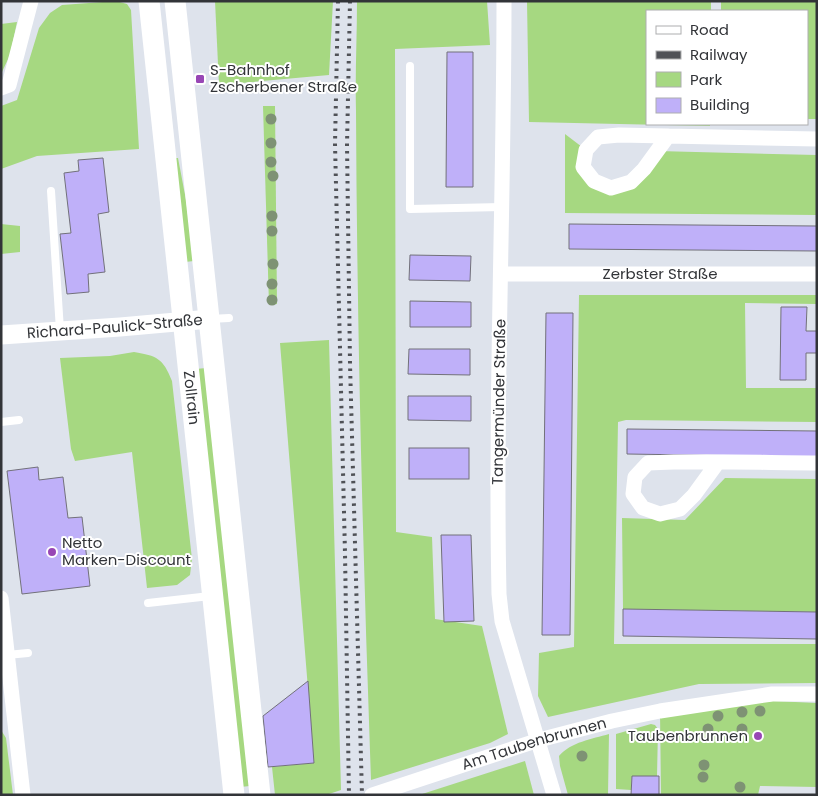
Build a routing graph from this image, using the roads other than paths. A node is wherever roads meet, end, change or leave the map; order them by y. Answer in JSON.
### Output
{"nodes":[{"id":1,"x":31,"y":1,"type":"edge"},
{"id":2,"x":149,"y":1,"type":"edge"},
{"id":3,"x":175,"y":1,"type":"edge"},
{"id":4,"x":504,"y":1,"type":"edge"},
{"id":5,"x":410,"y":66,"type":"dead end"},
{"id":6,"x":1,"y":88,"type":"edge"},
{"id":7,"x":668,"y":136,"type":"junction"},
{"id":8,"x":817,"y":139,"type":"edge"},
{"id":9,"x":52,"y":191,"type":"dead end"},
{"id":10,"x":502,"y":207,"type":"junction"},
{"id":11,"x":502,"y":274,"type":"junction"},
{"id":12,"x":817,"y":274,"type":"edge"},
{"id":13,"x":219,"y":318,"type":"junction"},
{"id":14,"x":182,"y":321,"type":"junction"},
{"id":15,"x":60,"y":330,"type":"junction"},
{"id":16,"x":1,"y":335,"type":"edge"},
{"id":17,"x":20,"y":420,"type":"dead end"},
{"id":18,"x":1,"y":422,"type":"edge"},
{"id":19,"x":718,"y":462,"type":"junction"},
{"id":20,"x":817,"y":464,"type":"edge"},
{"id":21,"x":212,"y":596,"type":"junction"},
{"id":22,"x":1,"y":598,"type":"edge"},
{"id":23,"x":148,"y":603,"type":"dead end"},
{"id":24,"x":3,"y":625,"type":"edge"},
{"id":25,"x":28,"y":653,"type":"dead end"},
{"id":26,"x":7,"y":655,"type":"junction"},
{"id":27,"x":817,"y":694,"type":"edge"},
{"id":28,"x":8,"y":715,"type":"edge"},
{"id":29,"x":539,"y":740,"type":"junction"},
{"id":30,"x":23,"y":795,"type":"edge"},
{"id":31,"x":234,"y":795,"type":"edge"},
{"id":32,"x":260,"y":795,"type":"edge"},
{"id":33,"x":372,"y":795,"type":"edge"},
{"id":34,"x":554,"y":795,"type":"edge"}],
"edges":[{"from":1,"to":6,"type":"street"},
{"from":2,"to":14,"type":"main road","name":"Zollrain"},
{"from":3,"to":13,"type":"main road","name":"Zollrain"},
{"from":4,"to":10,"type":"street","name":"Tangermünder Straße"},
{"from":5,"to":10,"type":"lane"},
{"from":7,"to":7,"type":"street"},
{"from":7,"to":8,"type":"street"},
{"from":9,"to":15,"type":"lane"},
{"from":10,"to":11,"type":"street","name":"Tangermünder Straße"},
{"from":11,"to":12,"type":"street","name":"Zerbster Straße"},
{"from":11,"to":29,"type":"street","name":"Tangermünder Straße"},
{"from":13,"to":14,"type":"street","name":"Richard-Paulick-Straße"},
{"from":13,"to":32,"type":"main road","name":"Zollrain"},
{"from":14,"to":15,"type":"street","name":"Richard-Paulick-Straße"},
{"from":14,"to":21,"type":"main road","name":"Zollrain"},
{"from":15,"to":16,"type":"street","name":"Richard-Paulick-Straße"},
{"from":17,"to":18,"type":"lane"},
{"from":19,"to":19,"type":"street"},
{"from":19,"to":20,"type":"street"},
{"from":21,"to":23,"type":"lane"},
{"from":21,"to":31,"type":"main road","name":"Zollrain"},
{"from":22,"to":24,"type":"street"},
{"from":24,"to":26,"type":"street"},
{"from":25,"to":26,"type":"lane"},
{"from":26,"to":28,"type":"street"},
{"from":27,"to":29,"type":"street","name":"Am Taubenbrunnen"},
{"from":28,"to":30,"type":"street"},
{"from":29,"to":33,"type":"street","name":"Am Taubenbrunnen"},
{"from":29,"to":34,"type":"street","name":"Tangermünder Straße"}]}
